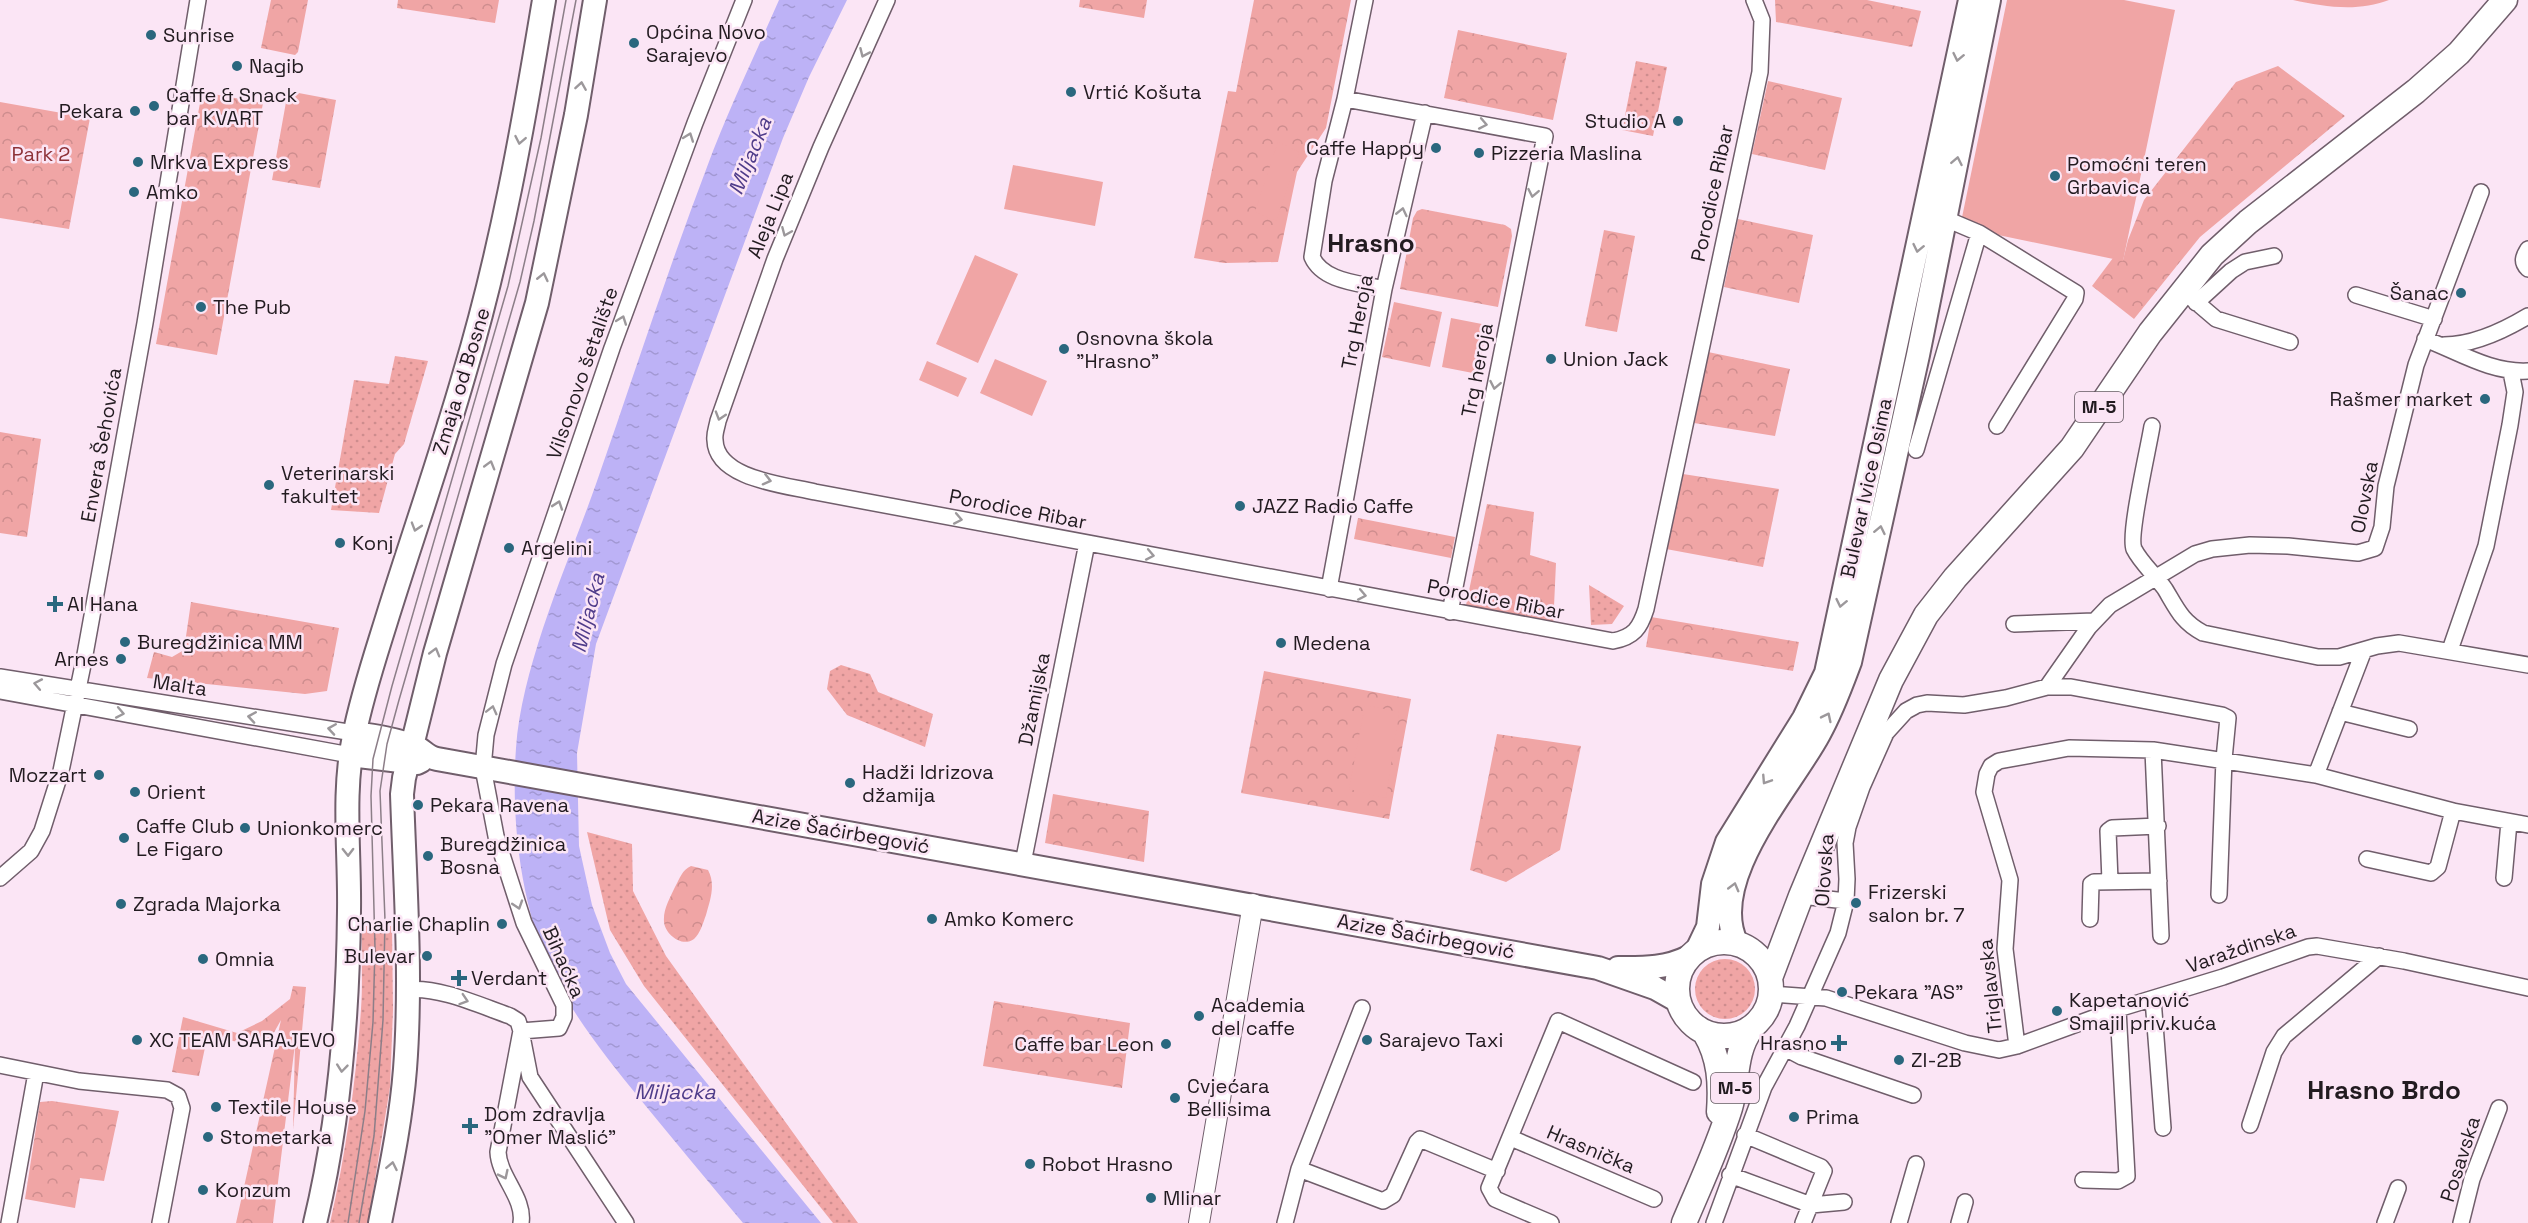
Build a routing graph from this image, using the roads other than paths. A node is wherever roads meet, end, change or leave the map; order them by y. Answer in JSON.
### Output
{"nodes":[{"id":1,"x":198,"y":0,"type":"edge"},
{"id":2,"x":544,"y":0,"type":"edge"},
{"id":3,"x":595,"y":0,"type":"edge"},
{"id":4,"x":744,"y":0,"type":"edge"},
{"id":5,"x":887,"y":0,"type":"edge"},
{"id":6,"x":1365,"y":0,"type":"edge"},
{"id":7,"x":1754,"y":0,"type":"edge"},
{"id":8,"x":1970,"y":0,"type":"edge"},
{"id":9,"x":1989,"y":0,"type":"edge"},
{"id":10,"x":2505,"y":0,"type":"edge"},
{"id":11,"x":1345,"y":99,"type":"junction"},
{"id":12,"x":1425,"y":113,"type":"junction"},
{"id":13,"x":2481,"y":192,"type":"dead end"},
{"id":14,"x":1946,"y":219,"type":"junction"},
{"id":15,"x":1979,"y":233,"type":"junction"},
{"id":16,"x":2528,"y":249,"type":"edge"},
{"id":17,"x":2274,"y":256,"type":"dead end"},
{"id":18,"x":2528,"y":269,"type":"edge"},
{"id":19,"x":1384,"y":289,"type":"junction"},
{"id":20,"x":2189,"y":296,"type":"junction"},
{"id":21,"x":2356,"y":296,"type":"dead end"},
{"id":22,"x":2528,"y":316,"type":"edge"},
{"id":23,"x":2434,"y":319,"type":"junction"},
{"id":24,"x":2425,"y":339,"type":"junction"},
{"id":25,"x":2290,"y":342,"type":"dead end"},
{"id":26,"x":2440,"y":345,"type":"junction"},
{"id":27,"x":2528,"y":371,"type":"edge"},
{"id":28,"x":2511,"y":372,"type":"junction"},
{"id":29,"x":1997,"y":426,"type":"dead end"},
{"id":30,"x":2152,"y":426,"type":"dead end"},
{"id":31,"x":1916,"y":450,"type":"dead end"},
{"id":32,"x":719,"y":453,"type":"joint"},
{"id":33,"x":1087,"y":543,"type":"junction"},
{"id":34,"x":2157,"y":578,"type":"junction"},
{"id":35,"x":1329,"y":589,"type":"junction"},
{"id":36,"x":1450,"y":612,"type":"junction"},
{"id":37,"x":2094,"y":621,"type":"junction"},
{"id":38,"x":2014,"y":624,"type":"dead end"},
{"id":39,"x":2364,"y":650,"type":"junction"},
{"id":40,"x":2450,"y":650,"type":"junction"},
{"id":41,"x":2528,"y":665,"type":"edge"},
{"id":42,"x":0,"y":677,"type":"edge"},
{"id":43,"x":2047,"y":687,"type":"junction"},
{"id":44,"x":0,"y":691,"type":"edge"},
{"id":45,"x":77,"y":698,"type":"junction"},
{"id":46,"x":2340,"y":711,"type":"junction"},
{"id":47,"x":2409,"y":729,"type":"dead end"},
{"id":48,"x":354,"y":733,"type":"junction"},
{"id":49,"x":2153,"y":750,"type":"junction"},
{"id":50,"x":350,"y":755,"type":"junction"},
{"id":51,"x":414,"y":755,"type":"junction"},
{"id":52,"x":2224,"y":759,"type":"junction"},
{"id":53,"x":483,"y":768,"type":"junction"},
{"id":54,"x":2316,"y":775,"type":"junction"},
{"id":55,"x":2453,"y":811,"type":"junction"},
{"id":56,"x":2509,"y":822,"type":"junction"},
{"id":57,"x":2527,"y":822,"type":"edge"},
{"id":58,"x":2158,"y":826,"type":"junction"},
{"id":59,"x":2367,"y":859,"type":"dead end"},
{"id":60,"x":1023,"y":863,"type":"junction"},
{"id":61,"x":0,"y":878,"type":"edge"},
{"id":62,"x":2504,"y":878,"type":"dead end"},
{"id":63,"x":2110,"y":881,"type":"junction"},
{"id":64,"x":2159,"y":881,"type":"junction"},
{"id":65,"x":2219,"y":895,"type":"dead end"},
{"id":66,"x":1801,"y":896,"type":"junction"},
{"id":67,"x":1845,"y":902,"type":"junction"},
{"id":68,"x":1253,"y":904,"type":"junction"},
{"id":69,"x":2090,"y":919,"type":"dead end"},
{"id":70,"x":2162,"y":936,"type":"dead end"},
{"id":71,"x":1744,"y":947,"type":"junction"},
{"id":72,"x":1693,"y":954,"type":"junction"},
{"id":73,"x":2379,"y":956,"type":"junction"},
{"id":74,"x":1598,"y":968,"type":"junction"},
{"id":75,"x":1771,"y":986,"type":"junction"},
{"id":76,"x":2528,"y":988,"type":"edge"},
{"id":77,"x":407,"y":990,"type":"junction"},
{"id":78,"x":1810,"y":995,"type":"junction"},
{"id":79,"x":2153,"y":999,"type":"junction"},
{"id":80,"x":1678,"y":1001,"type":"junction"},
{"id":81,"x":1362,"y":1008,"type":"dead end"},
{"id":82,"x":2118,"y":1009,"type":"junction"},
{"id":83,"x":1751,"y":1029,"type":"junction"},
{"id":84,"x":522,"y":1031,"type":"junction"},
{"id":85,"x":1705,"y":1033,"type":"junction"},
{"id":86,"x":2017,"y":1046,"type":"junction"},
{"id":87,"x":1785,"y":1048,"type":"junction"},
{"id":88,"x":0,"y":1065,"type":"edge"},
{"id":89,"x":36,"y":1073,"type":"junction"},
{"id":90,"x":1693,"y":1082,"type":"dead end"},
{"id":91,"x":1913,"y":1095,"type":"dead end"},
{"id":92,"x":2499,"y":1108,"type":"dead end"},
{"id":93,"x":2250,"y":1125,"type":"dead end"},
{"id":94,"x":2163,"y":1128,"type":"dead end"},
{"id":95,"x":1745,"y":1135,"type":"junction"},
{"id":96,"x":1511,"y":1138,"type":"junction"},
{"id":97,"x":1716,"y":1148,"type":"junction"},
{"id":98,"x":1916,"y":1164,"type":"dead end"},
{"id":99,"x":1299,"y":1169,"type":"junction"},
{"id":100,"x":1497,"y":1171,"type":"junction"},
{"id":101,"x":1730,"y":1175,"type":"junction"},
{"id":102,"x":2084,"y":1180,"type":"dead end"},
{"id":103,"x":2398,"y":1188,"type":"dead end"},
{"id":104,"x":1654,"y":1199,"type":"dead end"},
{"id":105,"x":1844,"y":1202,"type":"dead end"},
{"id":106,"x":1965,"y":1202,"type":"dead end"},
{"id":107,"x":1810,"y":1205,"type":"junction"},
{"id":108,"x":9,"y":1223,"type":"edge"},
{"id":109,"x":160,"y":1223,"type":"edge"},
{"id":110,"x":315,"y":1223,"type":"edge"},
{"id":111,"x":380,"y":1223,"type":"edge"},
{"id":112,"x":521,"y":1223,"type":"edge"},
{"id":113,"x":626,"y":1223,"type":"edge"},
{"id":114,"x":1199,"y":1223,"type":"edge"},
{"id":115,"x":1285,"y":1223,"type":"edge"},
{"id":116,"x":1551,"y":1223,"type":"edge"},
{"id":117,"x":1684,"y":1223,"type":"edge"},
{"id":118,"x":1714,"y":1223,"type":"edge"},
{"id":119,"x":1803,"y":1223,"type":"edge"},
{"id":120,"x":1899,"y":1223,"type":"edge"},
{"id":121,"x":1959,"y":1223,"type":"edge"},
{"id":122,"x":2385,"y":1223,"type":"edge"},
{"id":123,"x":2461,"y":1223,"type":"edge"}],
"edges":[{"from":1,"to":45,"type":"street","name":"Envera Šehovića"},
{"from":2,"to":48,"type":"main road","name":"Zmaja od Bosne","one_way":true},
{"from":51,"to":3,"type":"main road","one_way":true},
{"from":53,"to":4,"type":"street","name":"Vilsonovo šetalište","one_way":true},
{"from":5,"to":32,"type":"street","name":"Aleja Lipa","one_way":true},
{"from":6,"to":11,"type":"street"},
{"from":7,"to":36,"type":"street","name":"Porodice Ribar"},
{"from":8,"to":72,"type":"main road","name":"Bulevar Ivice Osima","one_way":true},
{"from":14,"to":9,"type":"main road","name":"Bulevar Ivice Osima","one_way":true},
{"from":10,"to":20,"type":"main road","number":"M-5"},
{"from":11,"to":12,"type":"street"},
{"from":11,"to":19,"type":"street"},
{"from":19,"to":12,"type":"street","name":"Trg Heroja","one_way":true},
{"from":12,"to":36,"type":"street","name":"Trg heroja","one_way":true},
{"from":13,"to":23,"type":"street","name":"Olovska"},
{"from":14,"to":15,"type":"street"},
{"from":71,"to":14,"type":"main road","name":"Bulevar Ivice Osima","one_way":true},
{"from":15,"to":29,"type":"street"},
{"from":15,"to":31,"type":"street"},
{"from":16,"to":18,"type":"street"},
{"from":17,"to":20,"type":"street"},
{"from":19,"to":35,"type":"street","name":"Trg Heroja"},
{"from":20,"to":25,"type":"street"},
{"from":20,"to":66,"type":"main road","number":"M-5"},
{"from":21,"to":23,"type":"street"},
{"from":22,"to":26,"type":"street"},
{"from":23,"to":24,"type":"street","name":"Olovska"},
{"from":24,"to":26,"type":"street"},
{"from":24,"to":34,"type":"street","name":"Olovska"},
{"from":26,"to":28,"type":"street"},
{"from":27,"to":28,"type":"street"},
{"from":28,"to":40,"type":"street"},
{"from":30,"to":34,"type":"street"},
{"from":32,"to":33,"type":"street","name":"Porodice Ribar","one_way":true},
{"from":33,"to":35,"type":"street","name":"Porodice Ribar","one_way":true},
{"from":33,"to":60,"type":"street","name":"Džamijska"},
{"from":34,"to":37,"type":"street","name":"Olovska"},
{"from":34,"to":39,"type":"street"},
{"from":35,"to":36,"type":"street","name":"Porodice Ribar","one_way":true},
{"from":37,"to":38,"type":"street"},
{"from":37,"to":43,"type":"street","name":"Olovska"},
{"from":39,"to":40,"type":"street"},
{"from":39,"to":46,"type":"street"},
{"from":40,"to":41,"type":"street"},
{"from":45,"to":42,"type":"street","name":"Malta","one_way":true},
{"from":43,"to":52,"type":"street","name":"Olovska"},
{"from":43,"to":67,"type":"street","name":"Olovska"},
{"from":44,"to":45,"type":"street","name":"Malta"},
{"from":48,"to":45,"type":"street","name":"Malta","one_way":true},
{"from":45,"to":50,"type":"street","name":"Malta","one_way":true},
{"from":45,"to":61,"type":"street","name":"Envera Šehovića"},
{"from":46,"to":47,"type":"street"},
{"from":46,"to":54,"type":"street"},
{"from":48,"to":50,"type":"main road","name":"Zmaja od Bosne"},
{"from":48,"to":51,"type":"main road","name":"Azize Šaćirbegović"},
{"from":49,"to":52,"type":"street","name":"Triglavska"},
{"from":49,"to":58,"type":"street"},
{"from":49,"to":86,"type":"street","name":"Triglavska"},
{"from":50,"to":51,"type":"main road","name":"Azize Šaćirbegović"},
{"from":50,"to":110,"type":"main road","name":"Zmaja od Bosne","one_way":true},
{"from":51,"to":53,"type":"main road","name":"Azize Šaćirbegović"},
{"from":51,"to":77,"type":"main road"},
{"from":52,"to":54,"type":"street","name":"Triglavska"},
{"from":52,"to":65,"type":"street"},
{"from":53,"to":60,"type":"main road","name":"Azize Šaćirbegović"},
{"from":53,"to":84,"type":"street","name":"Bihaćka","one_way":true},
{"from":54,"to":55,"type":"street","name":"Triglavska"},
{"from":55,"to":56,"type":"street","name":"Triglavska"},
{"from":55,"to":59,"type":"street"},
{"from":56,"to":57,"type":"street","name":"Triglavska"},
{"from":56,"to":62,"type":"street"},
{"from":58,"to":63,"type":"street"},
{"from":58,"to":64,"type":"street"},
{"from":60,"to":68,"type":"main road","name":"Azize Šaćirbegović"},
{"from":63,"to":64,"type":"street"},
{"from":63,"to":69,"type":"street"},
{"from":64,"to":70,"type":"street"},
{"from":66,"to":67,"type":"street"},
{"from":66,"to":71,"type":"main road","number":"M-5"},
{"from":66,"to":75,"type":"main road","number":"M-5"},
{"from":67,"to":78,"type":"street","name":"Olovska"},
{"from":68,"to":74,"type":"main road","name":"Azize Šaćirbegović"},
{"from":68,"to":114,"type":"street"},
{"from":71,"to":72,"type":"main road"},
{"from":71,"to":75,"type":"main road"},
{"from":72,"to":74,"type":"main road","name":"Azize Šaćirbegović"},
{"from":72,"to":80,"type":"main road"},
{"from":73,"to":76,"type":"street","name":"Varaždinska"},
{"from":73,"to":79,"type":"street","name":"Varaždinska"},
{"from":73,"to":93,"type":"street"},
{"from":74,"to":80,"type":"main road","name":"Azize Šaćirbegović"},
{"from":75,"to":78,"type":"street","name":"Triglavska"},
{"from":75,"to":83,"type":"main road","number":"M-5"},
{"from":77,"to":84,"type":"street","one_way":true},
{"from":111,"to":77,"type":"main road","one_way":true},
{"from":78,"to":86,"type":"street","name":"Triglavska"},
{"from":78,"to":87,"type":"street","name":"Olovska"},
{"from":79,"to":82,"type":"street","name":"Varaždinska"},
{"from":79,"to":94,"type":"street"},
{"from":80,"to":85,"type":"main road","number":"M-5"},
{"from":81,"to":99,"type":"street"},
{"from":82,"to":86,"type":"street","name":"Varaždinska"},
{"from":82,"to":102,"type":"street"},
{"from":83,"to":85,"type":"main road"},
{"from":83,"to":97,"type":"main road","number":"M-5"},
{"from":84,"to":112,"type":"street","one_way":true},
{"from":84,"to":113,"type":"street"},
{"from":85,"to":97,"type":"main road","number":"M-5"},
{"from":87,"to":91,"type":"street"},
{"from":87,"to":95,"type":"street","name":"Olovska"},
{"from":88,"to":89,"type":"street"},
{"from":89,"to":108,"type":"street"},
{"from":89,"to":109,"type":"street"},
{"from":90,"to":96,"type":"street"},
{"from":92,"to":123,"type":"street","name":"Posavska"},
{"from":95,"to":101,"type":"street","name":"Olovska"},
{"from":95,"to":107,"type":"street"},
{"from":96,"to":100,"type":"street"},
{"from":96,"to":104,"type":"street","name":"Hrasnička"},
{"from":97,"to":117,"type":"main road","number":"M-5"},
{"from":98,"to":120,"type":"street"},
{"from":99,"to":100,"type":"street"},
{"from":99,"to":115,"type":"street"},
{"from":100,"to":116,"type":"street"},
{"from":101,"to":107,"type":"street"},
{"from":101,"to":118,"type":"street","name":"Olovska"},
{"from":103,"to":122,"type":"street"},
{"from":105,"to":107,"type":"street"},
{"from":106,"to":121,"type":"street"},
{"from":107,"to":119,"type":"street"}]}
